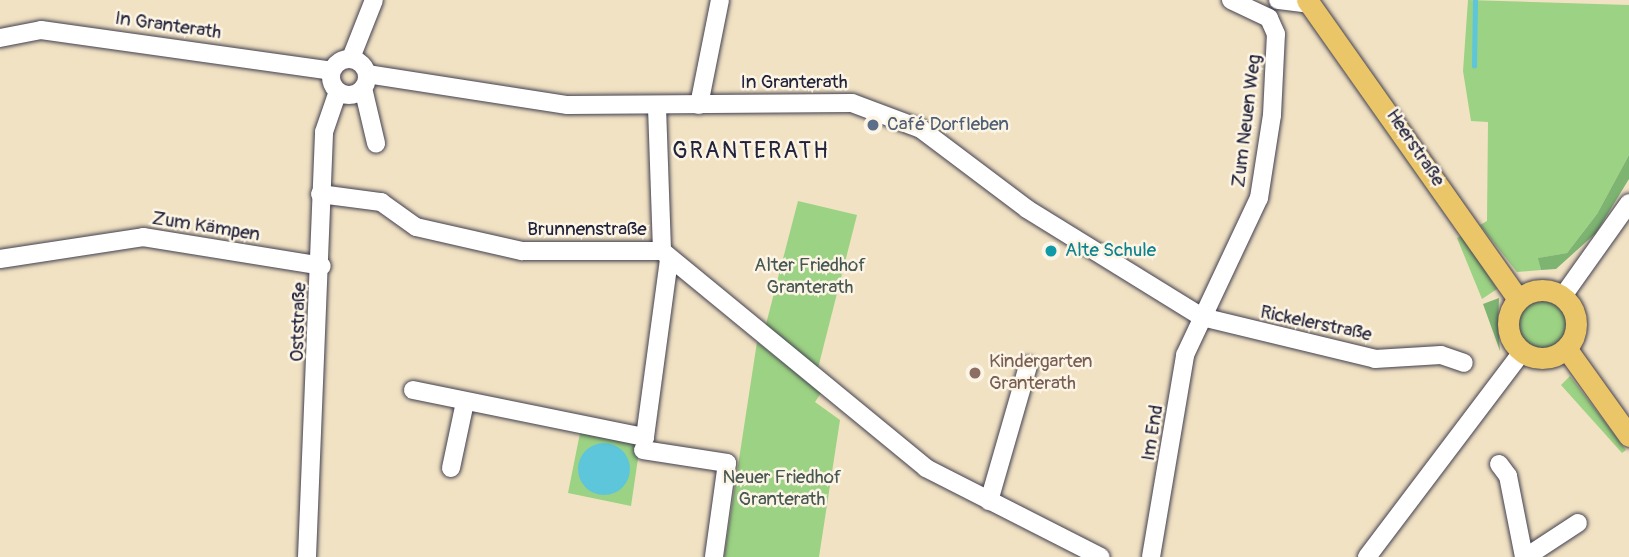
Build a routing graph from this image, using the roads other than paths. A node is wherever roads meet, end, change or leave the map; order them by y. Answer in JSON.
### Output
{"nodes":[{"id":1,"x":374,"y":0,"type":"edge"},
{"id":2,"x":720,"y":0,"type":"edge"},
{"id":3,"x":1231,"y":0,"type":"edge"},
{"id":4,"x":1278,"y":0,"type":"edge"},
{"id":5,"x":1309,"y":2,"type":"edge"},
{"id":6,"x":0,"y":38,"type":"edge"},
{"id":7,"x":351,"y":58,"type":"junction"},
{"id":8,"x":331,"y":71,"type":"junction"},
{"id":9,"x":365,"y":81,"type":"junction"},
{"id":10,"x":338,"y":91,"type":"junction"},
{"id":11,"x":699,"y":105,"type":"junction"},
{"id":12,"x":657,"y":107,"type":"junction"},
{"id":13,"x":376,"y":142,"type":"dead end"},
{"id":14,"x":320,"y":194,"type":"junction"},
{"id":15,"x":1629,"y":203,"type":"edge"},
{"id":16,"x":1622,"y":229,"type":"edge"},
{"id":17,"x":666,"y":255,"type":"junction"},
{"id":18,"x":0,"y":259,"type":"edge"},
{"id":19,"x":322,"y":266,"type":"junction"},
{"id":20,"x":1563,"y":296,"type":"junction"},
{"id":21,"x":1518,"y":299,"type":"junction"},
{"id":22,"x":1202,"y":317,"type":"junction"},
{"id":23,"x":1566,"y":348,"type":"junction"},
{"id":24,"x":1522,"y":352,"type":"junction"},
{"id":25,"x":1464,"y":363,"type":"dead end"},
{"id":26,"x":1028,"y":366,"type":"dead end"},
{"id":27,"x":414,"y":390,"type":"dead end"},
{"id":28,"x":465,"y":402,"type":"junction"},
{"id":29,"x":1629,"y":436,"type":"edge"},
{"id":30,"x":643,"y":450,"type":"dead end"},
{"id":31,"x":1499,"y":464,"type":"dead end"},
{"id":32,"x":451,"y":468,"type":"dead end"},
{"id":33,"x":989,"y":501,"type":"junction"},
{"id":34,"x":1578,"y":523,"type":"dead end"},
{"id":35,"x":307,"y":557,"type":"edge"},
{"id":36,"x":714,"y":557,"type":"edge"},
{"id":37,"x":1101,"y":557,"type":"edge"},
{"id":38,"x":1151,"y":557,"type":"edge"},
{"id":39,"x":1367,"y":557,"type":"edge"},
{"id":40,"x":1525,"y":557,"type":"edge"}],
"edges":[{"from":1,"to":7,"type":"street"},
{"from":2,"to":11,"type":"street"},
{"from":3,"to":22,"type":"street","name":"Zum Neuen Weg"},
{"from":4,"to":5,"type":"street"},
{"from":5,"to":21,"type":"main road","name":"Heerstraße"},
{"from":6,"to":8,"type":"street","name":"In Granterath"},
{"from":7,"to":8,"type":"street"},
{"from":7,"to":9,"type":"street"},
{"from":8,"to":10,"type":"street"},
{"from":9,"to":10,"type":"street","name":"In Granterath"},
{"from":9,"to":12,"type":"street","name":"In Granterath"},
{"from":9,"to":13,"type":"street"},
{"from":10,"to":14,"type":"street","name":"Oststraße"},
{"from":11,"to":12,"type":"street","name":"In Granterath"},
{"from":11,"to":22,"type":"street","name":"In Granterath"},
{"from":12,"to":17,"type":"street"},
{"from":14,"to":17,"type":"street","name":"Brunnenstraße"},
{"from":14,"to":19,"type":"street","name":"Oststraße"},
{"from":15,"to":16,"type":"street"},
{"from":16,"to":20,"type":"street"},
{"from":17,"to":28,"type":"street"},
{"from":17,"to":33,"type":"street"},
{"from":18,"to":19,"type":"street","name":"Zum Kämpen"},
{"from":19,"to":35,"type":"street","name":"Oststraße"},
{"from":20,"to":21,"type":"main road"},
{"from":20,"to":23,"type":"main road"},
{"from":21,"to":24,"type":"main road"},
{"from":22,"to":25,"type":"street","name":"Rickelerstraße"},
{"from":22,"to":38,"type":"street","name":"Im End"},
{"from":23,"to":24,"type":"main road"},
{"from":23,"to":29,"type":"main road"},
{"from":24,"to":39,"type":"street"},
{"from":26,"to":33,"type":"street"},
{"from":27,"to":28,"type":"street"},
{"from":28,"to":32,"type":"street"},
{"from":30,"to":36,"type":"street"},
{"from":31,"to":40,"type":"street"},
{"from":33,"to":37,"type":"street"},
{"from":34,"to":40,"type":"street"}]}
